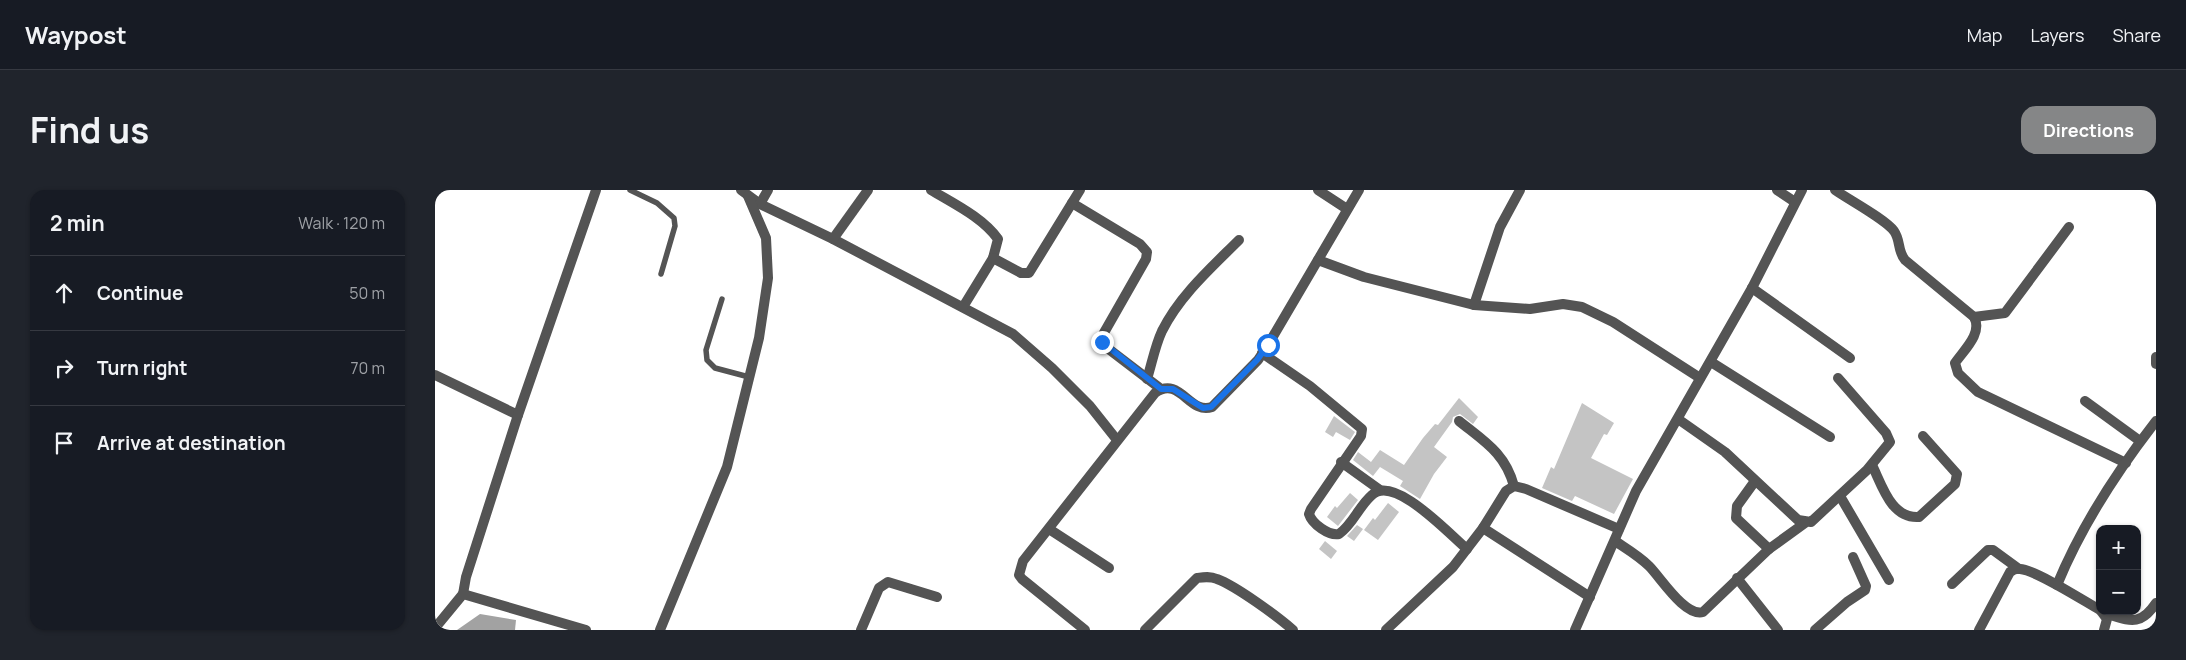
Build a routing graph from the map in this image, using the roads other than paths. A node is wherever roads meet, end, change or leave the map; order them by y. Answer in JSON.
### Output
{"nodes":[{"id":1,"x":596,"y":190,"type":"edge"},
{"id":2,"x":630,"y":190,"type":"edge"},
{"id":3,"x":768,"y":190,"type":"edge"},
{"id":4,"x":868,"y":190,"type":"edge"},
{"id":5,"x":931,"y":190,"type":"edge"},
{"id":6,"x":1080,"y":190,"type":"edge"},
{"id":7,"x":1318,"y":190,"type":"edge"},
{"id":8,"x":1359,"y":190,"type":"edge"},
{"id":9,"x":1520,"y":190,"type":"edge"},
{"id":10,"x":1777,"y":190,"type":"edge"},
{"id":11,"x":1802,"y":190,"type":"edge"},
{"id":12,"x":1835,"y":190,"type":"edge"},
{"id":13,"x":745,"y":193,"type":"edge"},
{"id":14,"x":1795,"y":202,"type":"junction"},
{"id":15,"x":1072,"y":203,"type":"junction"},
{"id":16,"x":760,"y":204,"type":"junction"},
{"id":17,"x":1347,"y":209,"type":"junction"},
{"id":18,"x":2069,"y":227,"type":"dead end"},
{"id":19,"x":833,"y":239,"type":"junction"},
{"id":20,"x":1239,"y":240,"type":"dead end"},
{"id":21,"x":993,"y":258,"type":"junction"},
{"id":22,"x":1318,"y":260,"type":"junction"},
{"id":23,"x":661,"y":274,"type":"dead end"},
{"id":24,"x":1752,"y":288,"type":"junction"},
{"id":25,"x":722,"y":299,"type":"dead end"},
{"id":26,"x":1474,"y":305,"type":"junction"},
{"id":27,"x":963,"y":307,"type":"junction"},
{"id":28,"x":1974,"y":317,"type":"junction"},
{"id":29,"x":1262,"y":353,"type":"junction"},
{"id":30,"x":2156,"y":357,"type":"edge"},
{"id":31,"x":1850,"y":358,"type":"dead end"},
{"id":32,"x":1711,"y":362,"type":"junction"},
{"id":33,"x":2156,"y":364,"type":"edge"},
{"id":34,"x":435,"y":375,"type":"edge"},
{"id":35,"x":749,"y":377,"type":"junction"},
{"id":36,"x":1147,"y":378,"type":"junction"},
{"id":37,"x":1700,"y":378,"type":"junction"},
{"id":38,"x":1838,"y":378,"type":"dead end"},
{"id":39,"x":1161,"y":389,"type":"junction"},
{"id":40,"x":2085,"y":401,"type":"dead end"},
{"id":41,"x":518,"y":415,"type":"junction"},
{"id":42,"x":1678,"y":419,"type":"junction"},
{"id":43,"x":1459,"y":421,"type":"dead end"},
{"id":44,"x":2156,"y":421,"type":"edge"},
{"id":45,"x":1923,"y":436,"type":"dead end"},
{"id":46,"x":1830,"y":437,"type":"dead end"},
{"id":47,"x":1117,"y":440,"type":"junction"},
{"id":48,"x":2140,"y":441,"type":"junction"},
{"id":49,"x":1341,"y":462,"type":"junction"},
{"id":50,"x":2127,"y":463,"type":"junction"},
{"id":51,"x":1872,"y":465,"type":"junction"},
{"id":52,"x":1755,"y":481,"type":"junction"},
{"id":53,"x":1514,"y":486,"type":"junction"},
{"id":54,"x":1380,"y":490,"type":"junction"},
{"id":55,"x":1840,"y":496,"type":"junction"},
{"id":56,"x":1805,"y":522,"type":"junction"},
{"id":57,"x":1483,"y":528,"type":"junction"},
{"id":58,"x":1049,"y":529,"type":"junction"},
{"id":59,"x":1619,"y":529,"type":"junction"},
{"id":60,"x":1615,"y":541,"type":"junction"},
{"id":61,"x":1467,"y":549,"type":"junction"},
{"id":62,"x":1769,"y":549,"type":"junction"},
{"id":63,"x":1853,"y":557,"type":"dead end"},
{"id":64,"x":1109,"y":568,"type":"dead end"},
{"id":65,"x":2019,"y":569,"type":"junction"},
{"id":66,"x":1737,"y":578,"type":"junction"},
{"id":67,"x":1889,"y":580,"type":"dead end"},
{"id":68,"x":1953,"y":584,"type":"dead end"},
{"id":69,"x":2057,"y":585,"type":"junction"},
{"id":70,"x":463,"y":594,"type":"junction"},
{"id":71,"x":937,"y":597,"type":"dead end"},
{"id":72,"x":1590,"y":597,"type":"junction"},
{"id":73,"x":2156,"y":603,"type":"edge"},
{"id":74,"x":2096,"y":608,"type":"edge"},
{"id":75,"x":2104,"y":615,"type":"edge"},
{"id":76,"x":2114,"y":615,"type":"edge"},
{"id":77,"x":435,"y":628,"type":"edge"},
{"id":78,"x":586,"y":630,"type":"edge"},
{"id":79,"x":659,"y":630,"type":"edge"},
{"id":80,"x":861,"y":630,"type":"edge"},
{"id":81,"x":1085,"y":630,"type":"edge"},
{"id":82,"x":1145,"y":630,"type":"edge"},
{"id":83,"x":1293,"y":630,"type":"edge"},
{"id":84,"x":1386,"y":630,"type":"edge"},
{"id":85,"x":1575,"y":630,"type":"edge"},
{"id":86,"x":1778,"y":630,"type":"edge"},
{"id":87,"x":1815,"y":630,"type":"edge"},
{"id":88,"x":1979,"y":630,"type":"edge"},
{"id":89,"x":2104,"y":630,"type":"edge"}],
"edges":[{"from":1,"to":41,"type":"street"},
{"from":2,"to":23,"type":"lane"},
{"from":3,"to":16,"type":"street"},
{"from":4,"to":19,"type":"street"},
{"from":5,"to":21,"type":"street"},
{"from":6,"to":15,"type":"street"},
{"from":7,"to":17,"type":"street"},
{"from":8,"to":17,"type":"street"},
{"from":9,"to":26,"type":"street"},
{"from":10,"to":14,"type":"street"},
{"from":11,"to":14,"type":"street"},
{"from":12,"to":28,"type":"street"},
{"from":13,"to":16,"type":"street"},
{"from":13,"to":35,"type":"street"},
{"from":14,"to":24,"type":"street"},
{"from":15,"to":21,"type":"street"},
{"from":15,"to":36,"type":"street"},
{"from":16,"to":19,"type":"street"},
{"from":17,"to":22,"type":"street"},
{"from":18,"to":28,"type":"street"},
{"from":19,"to":27,"type":"street"},
{"from":20,"to":36,"type":"street"},
{"from":21,"to":27,"type":"street"},
{"from":22,"to":26,"type":"street"},
{"from":22,"to":29,"type":"street"},
{"from":24,"to":31,"type":"street"},
{"from":24,"to":32,"type":"street"},
{"from":25,"to":35,"type":"lane"},
{"from":26,"to":37,"type":"street"},
{"from":27,"to":47,"type":"street"},
{"from":28,"to":50,"type":"street"},
{"from":29,"to":39,"type":"street"},
{"from":29,"to":49,"type":"street"},
{"from":30,"to":33,"type":"street"},
{"from":32,"to":37,"type":"street"},
{"from":32,"to":46,"type":"street"},
{"from":34,"to":41,"type":"street"},
{"from":35,"to":79,"type":"street"},
{"from":36,"to":39,"type":"street"},
{"from":37,"to":42,"type":"street"},
{"from":38,"to":51,"type":"street"},
{"from":39,"to":47,"type":"street"},
{"from":40,"to":48,"type":"street"},
{"from":41,"to":70,"type":"street"},
{"from":42,"to":52,"type":"street"},
{"from":42,"to":59,"type":"street"},
{"from":43,"to":53,"type":"street"},
{"from":44,"to":48,"type":"street"},
{"from":45,"to":51,"type":"street"},
{"from":47,"to":58,"type":"street"},
{"from":48,"to":50,"type":"street"},
{"from":49,"to":54,"type":"street"},
{"from":49,"to":54,"type":"street"},
{"from":50,"to":69,"type":"street"},
{"from":51,"to":55,"type":"street"},
{"from":52,"to":56,"type":"street"},
{"from":52,"to":62,"type":"street"},
{"from":53,"to":57,"type":"street"},
{"from":53,"to":59,"type":"street"},
{"from":54,"to":61,"type":"street"},
{"from":55,"to":56,"type":"street"},
{"from":55,"to":67,"type":"street"},
{"from":56,"to":62,"type":"street"},
{"from":57,"to":61,"type":"street"},
{"from":57,"to":72,"type":"street"},
{"from":58,"to":64,"type":"street"},
{"from":58,"to":81,"type":"street"},
{"from":59,"to":60,"type":"street"},
{"from":60,"to":66,"type":"street"},
{"from":60,"to":72,"type":"street"},
{"from":61,"to":84,"type":"street"},
{"from":62,"to":66,"type":"street"},
{"from":63,"to":87,"type":"street"},
{"from":65,"to":68,"type":"street"},
{"from":65,"to":69,"type":"street"},
{"from":65,"to":88,"type":"street"},
{"from":66,"to":86,"type":"street"},
{"from":69,"to":74,"type":"street"},
{"from":70,"to":77,"type":"street"},
{"from":70,"to":78,"type":"street"},
{"from":71,"to":80,"type":"street"},
{"from":72,"to":85,"type":"street"},
{"from":73,"to":76,"type":"street"},
{"from":75,"to":89,"type":"street"},
{"from":82,"to":83,"type":"street"}]}
